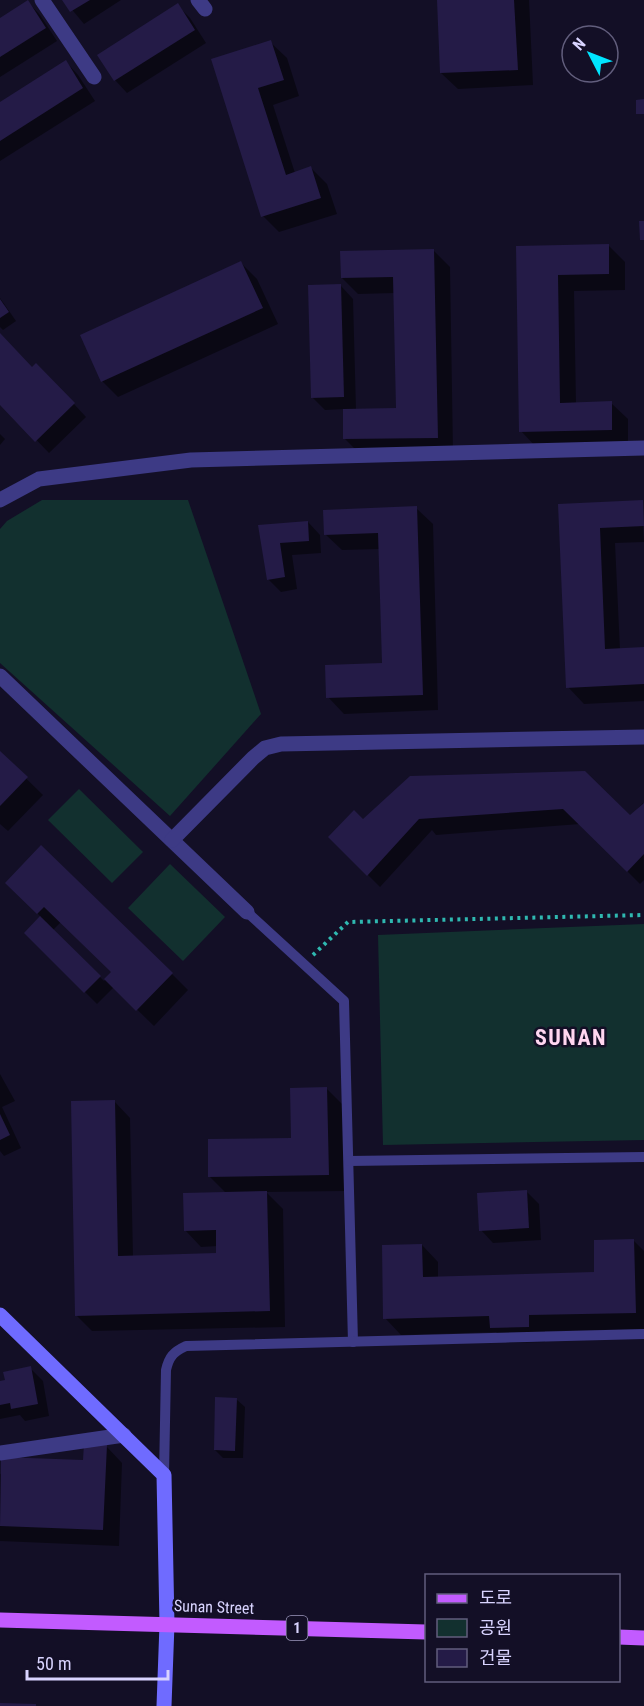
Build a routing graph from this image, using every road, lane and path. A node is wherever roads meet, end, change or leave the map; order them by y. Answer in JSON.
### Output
{"nodes":[{"id":1,"x":42,"y":0,"type":"edge"},
{"id":2,"x":94,"y":77,"type":"dead end"},
{"id":3,"x":644,"y":448,"type":"edge"},
{"id":4,"x":0,"y":500,"type":"edge"},
{"id":5,"x":0,"y":676,"type":"edge"},
{"id":6,"x":644,"y":737,"type":"edge"},
{"id":7,"x":172,"y":840,"type":"junction"},
{"id":8,"x":247,"y":912,"type":"joint"},
{"id":9,"x":644,"y":915,"type":"edge"},
{"id":10,"x":304,"y":964,"type":"junction"},
{"id":11,"x":644,"y":1157,"type":"edge"},
{"id":12,"x":349,"y":1161,"type":"junction"},
{"id":13,"x":0,"y":1315,"type":"edge"},
{"id":14,"x":644,"y":1334,"type":"edge"},
{"id":15,"x":353,"y":1341,"type":"junction"},
{"id":16,"x":124,"y":1435,"type":"junction"},
{"id":17,"x":0,"y":1453,"type":"edge"},
{"id":18,"x":164,"y":1474,"type":"junction"},
{"id":19,"x":0,"y":1620,"type":"edge"},
{"id":20,"x":167,"y":1624,"type":"junction"},
{"id":21,"x":425,"y":1632,"type":"edge"},
{"id":22,"x":620,"y":1638,"type":"edge"},
{"id":23,"x":644,"y":1638,"type":"edge"},
{"id":24,"x":164,"y":1706,"type":"edge"}],
"edges":[{"from":1,"to":2,"type":"street"},
{"from":3,"to":4,"type":"street"},
{"from":5,"to":7,"type":"street"},
{"from":6,"to":7,"type":"street"},
{"from":7,"to":8,"type":"street"},
{"from":8,"to":10,"type":"lane"},
{"from":9,"to":10,"type":"path"},
{"from":10,"to":12,"type":"lane"},
{"from":11,"to":12,"type":"lane"},
{"from":12,"to":15,"type":"lane"},
{"from":13,"to":16,"type":"street"},
{"from":14,"to":15,"type":"lane"},
{"from":15,"to":18,"type":"lane"},
{"from":16,"to":17,"type":"street"},
{"from":16,"to":18,"type":"street"},
{"from":18,"to":20,"type":"street"},
{"from":19,"to":20,"type":"main road","name":"Sunan Street","number":"1"},
{"from":20,"to":21,"type":"main road","name":"Sunan Street","number":"1"},
{"from":20,"to":24,"type":"street"},
{"from":22,"to":23,"type":"main road"}]}
